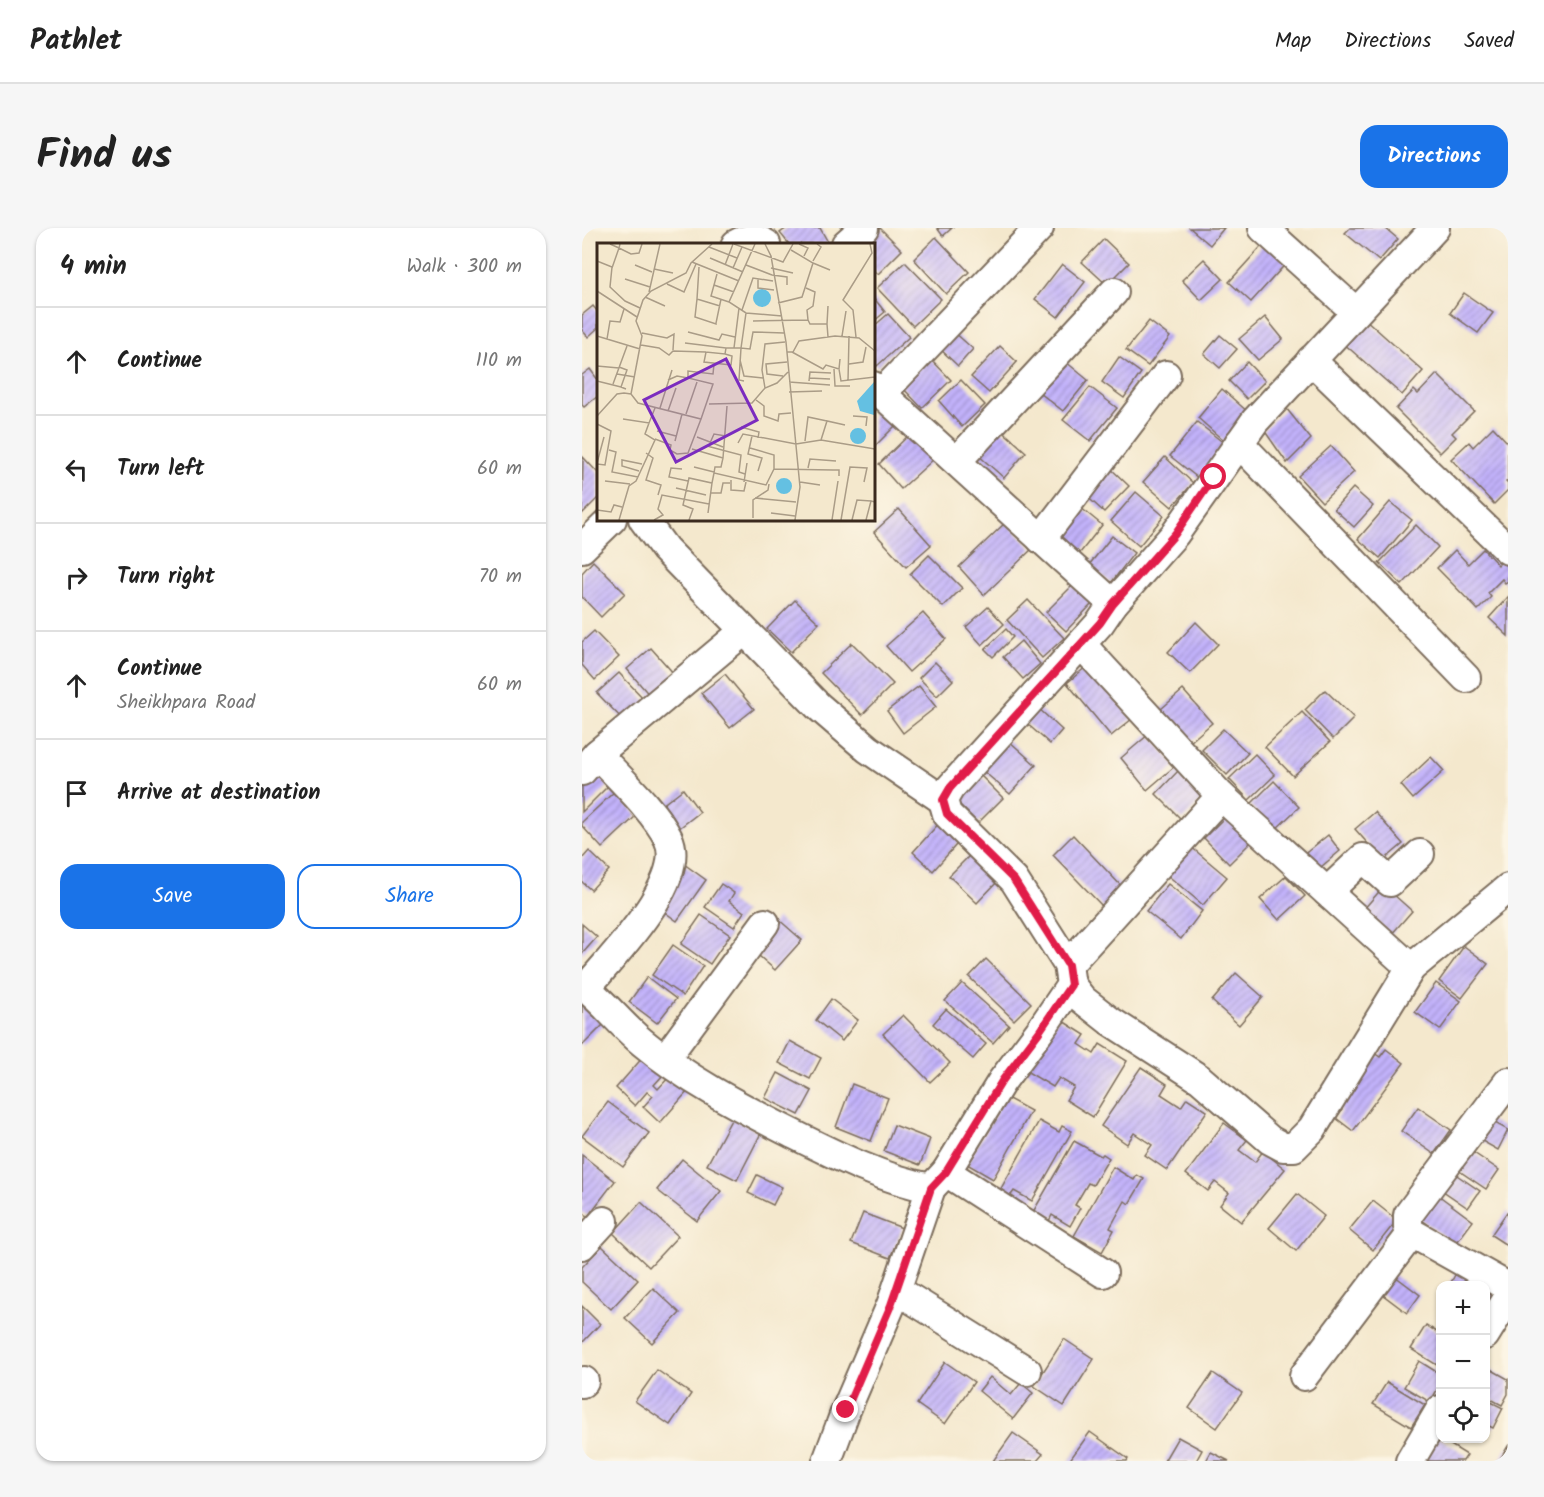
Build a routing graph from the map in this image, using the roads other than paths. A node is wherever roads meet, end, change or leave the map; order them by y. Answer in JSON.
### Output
{"nodes":[{"id":1,"x":864,"y":228,"type":"edge"},
{"id":2,"x":1040,"y":228,"type":"edge"},
{"id":3,"x":1263,"y":228,"type":"edge"},
{"id":4,"x":1435,"y":228,"type":"edge"},
{"id":5,"x":738,"y":243,"type":"edge"},
{"id":6,"x":764,"y":243,"type":"edge"},
{"id":7,"x":847,"y":243,"type":"edge"},
{"id":8,"x":1114,"y":292,"type":"dead end"},
{"id":9,"x":1356,"y":312,"type":"junction"},
{"id":10,"x":1311,"y":360,"type":"junction"},
{"id":11,"x":1166,"y":375,"type":"dead end"},
{"id":12,"x":877,"y":390,"type":"edge"},
{"id":13,"x":1239,"y":443,"type":"junction"},
{"id":14,"x":957,"y":461,"type":"junction"},
{"id":15,"x":611,"y":520,"type":"edge"},
{"id":16,"x":645,"y":520,"type":"edge"},
{"id":17,"x":1041,"y":539,"type":"junction"},
{"id":18,"x":582,"y":548,"type":"edge"},
{"id":19,"x":1508,"y":550,"type":"edge"},
{"id":20,"x":1113,"y":604,"type":"junction"},
{"id":21,"x":744,"y":631,"type":"junction"},
{"id":22,"x":1081,"y":644,"type":"junction"},
{"id":23,"x":1466,"y":678,"type":"dead end"},
{"id":24,"x":590,"y":763,"type":"edge"},
{"id":25,"x":1221,"y":796,"type":"junction"},
{"id":26,"x":943,"y":800,"type":"junction"},
{"id":27,"x":1420,"y":854,"type":"dead end"},
{"id":28,"x":1508,"y":888,"type":"edge"},
{"id":29,"x":1327,"y":892,"type":"junction"},
{"id":30,"x":765,"y":923,"type":"dead end"},
{"id":31,"x":1411,"y":968,"type":"junction"},
{"id":32,"x":1070,"y":975,"type":"junction"},
{"id":33,"x":584,"y":987,"type":"edge"},
{"id":34,"x":665,"y":1059,"type":"junction"},
{"id":35,"x":1508,"y":1082,"type":"edge"},
{"id":36,"x":939,"y":1180,"type":"junction"},
{"id":37,"x":604,"y":1221,"type":"dead end"},
{"id":38,"x":1412,"y":1233,"type":"junction"},
{"id":39,"x":582,"y":1245,"type":"edge"},
{"id":40,"x":1103,"y":1272,"type":"dead end"},
{"id":41,"x":1508,"y":1287,"type":"edge"},
{"id":42,"x":897,"y":1290,"type":"junction"},
{"id":43,"x":1508,"y":1298,"type":"edge"},
{"id":44,"x":1490,"y":1327,"type":"edge"},
{"id":45,"x":1027,"y":1371,"type":"dead end"},
{"id":46,"x":1304,"y":1376,"type":"dead end"},
{"id":47,"x":1436,"y":1417,"type":"edge"},
{"id":48,"x":827,"y":1461,"type":"edge"},
{"id":49,"x":1410,"y":1461,"type":"edge"}],
"edges":[{"from":1,"to":7,"type":"street"},
{"from":2,"to":12,"type":"street"},
{"from":3,"to":9,"type":"street"},
{"from":4,"to":9,"type":"street"},
{"from":5,"to":6,"type":"street"},
{"from":8,"to":14,"type":"street"},
{"from":9,"to":10,"type":"street"},
{"from":10,"to":13,"type":"street"},
{"from":10,"to":19,"type":"street"},
{"from":11,"to":17,"type":"street"},
{"from":12,"to":14,"type":"street"},
{"from":13,"to":20,"type":"street"},
{"from":13,"to":23,"type":"street"},
{"from":14,"to":17,"type":"street"},
{"from":15,"to":18,"type":"street"},
{"from":16,"to":21,"type":"street"},
{"from":17,"to":20,"type":"street"},
{"from":20,"to":22,"type":"street"},
{"from":21,"to":24,"type":"street"},
{"from":21,"to":26,"type":"street"},
{"from":22,"to":25,"type":"street"},
{"from":22,"to":26,"type":"street"},
{"from":24,"to":33,"type":"street"},
{"from":25,"to":29,"type":"street"},
{"from":25,"to":32,"type":"street"},
{"from":26,"to":32,"type":"street"},
{"from":27,"to":29,"type":"street"},
{"from":28,"to":31,"type":"street"},
{"from":29,"to":31,"type":"street"},
{"from":30,"to":34,"type":"street"},
{"from":31,"to":32,"type":"street"},
{"from":32,"to":36,"type":"street"},
{"from":33,"to":34,"type":"street"},
{"from":34,"to":36,"type":"street"},
{"from":35,"to":38,"type":"street"},
{"from":36,"to":40,"type":"street"},
{"from":36,"to":42,"type":"street"},
{"from":37,"to":39,"type":"street"},
{"from":38,"to":41,"type":"street"},
{"from":38,"to":46,"type":"street"},
{"from":42,"to":45,"type":"street"},
{"from":42,"to":48,"type":"street"},
{"from":43,"to":44,"type":"street"},
{"from":47,"to":49,"type":"street"}]}
